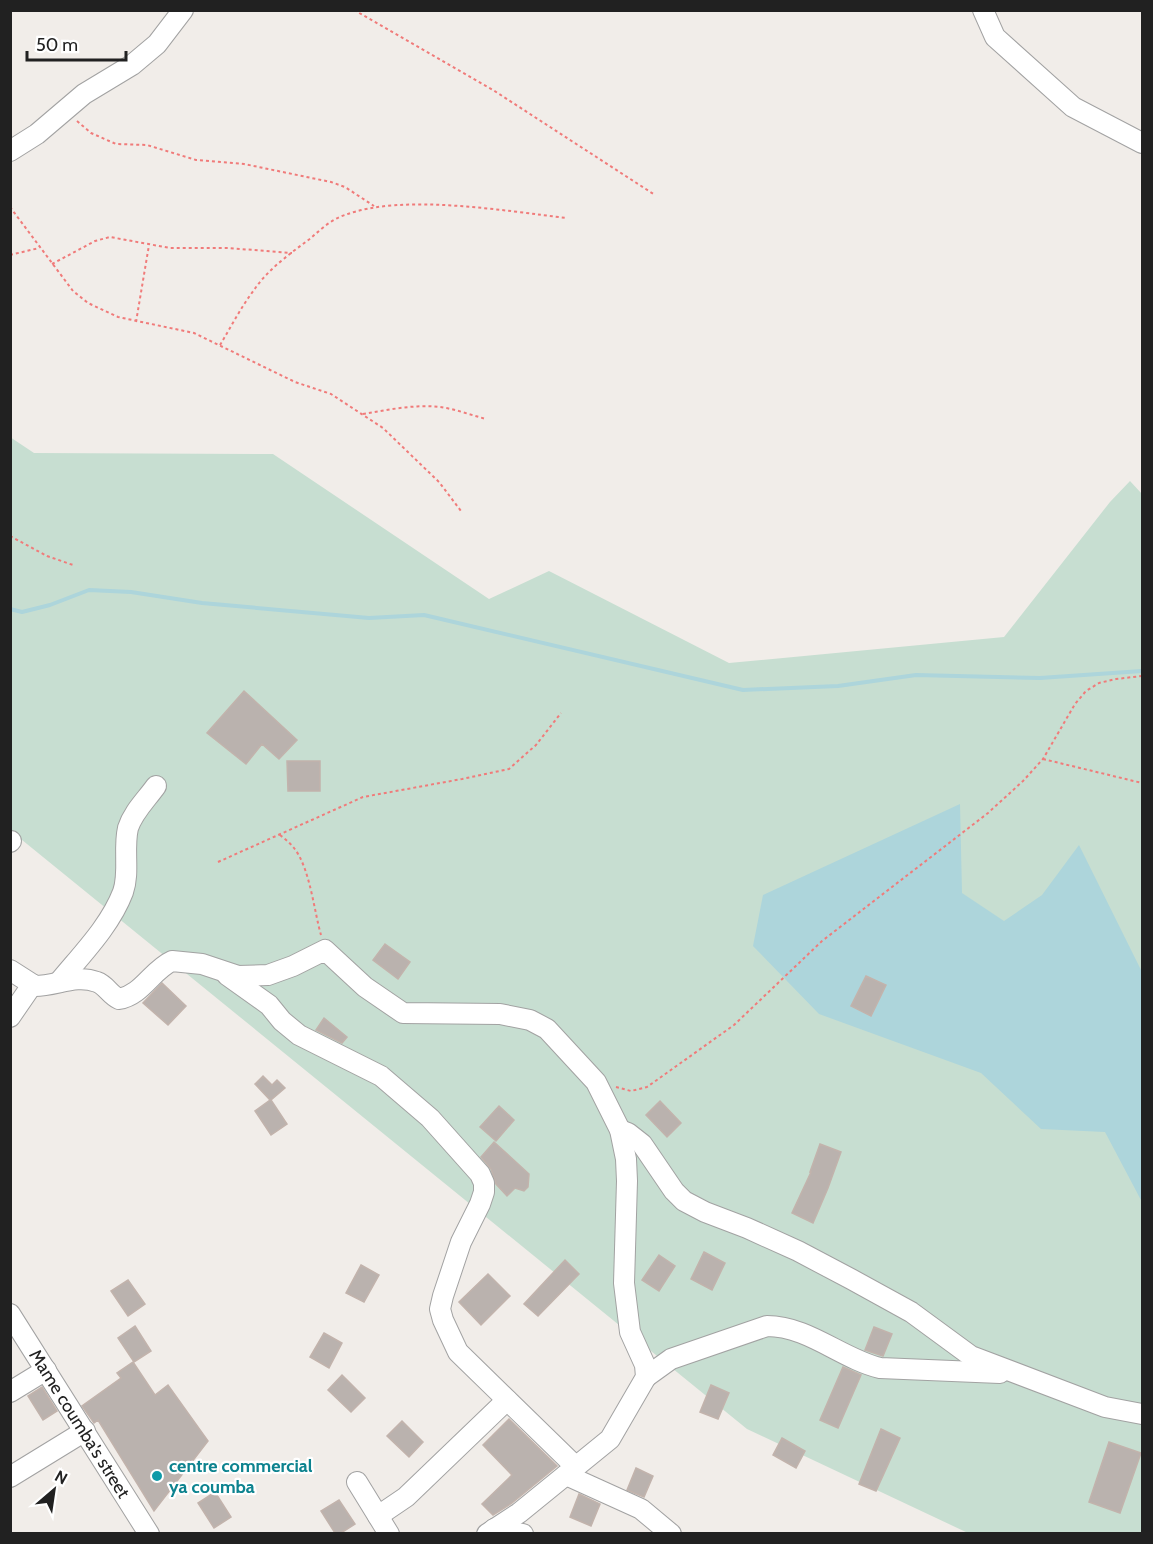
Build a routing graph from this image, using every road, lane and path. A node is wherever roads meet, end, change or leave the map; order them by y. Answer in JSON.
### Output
{"nodes":[{"id":1,"x":183,"y":10,"type":"edge"},
{"id":2,"x":354,"y":10,"type":"edge"},
{"id":3,"x":983,"y":10,"type":"edge"},
{"id":4,"x":68,"y":109,"type":"junction"},
{"id":5,"x":1143,"y":143,"type":"edge"},
{"id":6,"x":10,"y":151,"type":"edge"},
{"id":7,"x":656,"y":195,"type":"dead end"},
{"id":8,"x":375,"y":206,"type":"junction"},
{"id":9,"x":10,"y":207,"type":"edge"},
{"id":10,"x":567,"y":218,"type":"dead end"},
{"id":11,"x":149,"y":244,"type":"junction"},
{"id":12,"x":39,"y":248,"type":"junction"},
{"id":13,"x":292,"y":253,"type":"junction"},
{"id":14,"x":10,"y":255,"type":"edge"},
{"id":15,"x":52,"y":264,"type":"junction"},
{"id":16,"x":136,"y":322,"type":"junction"},
{"id":17,"x":220,"y":345,"type":"junction"},
{"id":18,"x":363,"y":414,"type":"junction"},
{"id":19,"x":486,"y":419,"type":"dead end"},
{"id":20,"x":460,"y":510,"type":"dead end"},
{"id":21,"x":10,"y":536,"type":"edge"},
{"id":22,"x":74,"y":565,"type":"dead end"},
{"id":23,"x":1143,"y":676,"type":"edge"},
{"id":24,"x":561,"y":713,"type":"dead end"},
{"id":25,"x":1043,"y":759,"type":"junction"},
{"id":26,"x":1143,"y":783,"type":"edge"},
{"id":27,"x":156,"y":786,"type":"dead end"},
{"id":28,"x":280,"y":835,"type":"junction"},
{"id":29,"x":218,"y":862,"type":"dead end"},
{"id":30,"x":325,"y":950,"type":"junction"},
{"id":31,"x":10,"y":970,"type":"edge"},
{"id":32,"x":222,"y":972,"type":"junction"},
{"id":33,"x":59,"y":982,"type":"junction"},
{"id":34,"x":32,"y":985,"type":"junction"},
{"id":35,"x":10,"y":1017,"type":"edge"},
{"id":36,"x":596,"y":1082,"type":"junction"},
{"id":37,"x":620,"y":1130,"type":"junction"},
{"id":38,"x":10,"y":1314,"type":"edge"},
{"id":39,"x":46,"y":1370,"type":"junction"},
{"id":40,"x":1015,"y":1373,"type":"junction"},
{"id":41,"x":646,"y":1377,"type":"junction"},
{"id":42,"x":10,"y":1392,"type":"edge"},
{"id":43,"x":507,"y":1400,"type":"junction"},
{"id":44,"x":1143,"y":1414,"type":"edge"},
{"id":45,"x":85,"y":1431,"type":"junction"},
{"id":46,"x":571,"y":1471,"type":"junction"},
{"id":47,"x":10,"y":1478,"type":"edge"},
{"id":48,"x":357,"y":1482,"type":"dead end"},
{"id":49,"x":378,"y":1516,"type":"junction"},
{"id":50,"x":491,"y":1531,"type":"edge"},
{"id":51,"x":149,"y":1533,"type":"edge"},
{"id":52,"x":389,"y":1533,"type":"edge"},
{"id":53,"x":523,"y":1533,"type":"edge"},
{"id":54,"x":671,"y":1533,"type":"edge"}],
"edges":[{"from":1,"to":4,"type":"street"},
{"from":2,"to":7,"type":"path"},
{"from":3,"to":5,"type":"street"},
{"from":4,"to":6,"type":"street"},
{"from":4,"to":8,"type":"path"},
{"from":8,"to":10,"type":"path"},
{"from":8,"to":13,"type":"path"},
{"from":9,"to":12,"type":"path"},
{"from":11,"to":13,"type":"path"},
{"from":11,"to":15,"type":"path"},
{"from":11,"to":16,"type":"path"},
{"from":12,"to":14,"type":"path"},
{"from":12,"to":15,"type":"path"},
{"from":13,"to":17,"type":"path"},
{"from":15,"to":16,"type":"path"},
{"from":16,"to":17,"type":"path"},
{"from":17,"to":18,"type":"path"},
{"from":18,"to":19,"type":"path"},
{"from":18,"to":20,"type":"path"},
{"from":21,"to":22,"type":"path"},
{"from":23,"to":25,"type":"path"},
{"from":24,"to":28,"type":"path"},
{"from":25,"to":26,"type":"path"},
{"from":25,"to":36,"type":"path"},
{"from":27,"to":33,"type":"street"},
{"from":28,"to":29,"type":"path"},
{"from":28,"to":30,"type":"path"},
{"from":30,"to":32,"type":"street"},
{"from":30,"to":36,"type":"street"},
{"from":31,"to":34,"type":"street"},
{"from":32,"to":33,"type":"street"},
{"from":32,"to":43,"type":"street"},
{"from":33,"to":34,"type":"street"},
{"from":34,"to":35,"type":"street"},
{"from":36,"to":37,"type":"street"},
{"from":37,"to":40,"type":"street"},
{"from":37,"to":41,"type":"street"},
{"from":38,"to":39,"type":"street","name":"Mame coumba's street"},
{"from":39,"to":42,"type":"street"},
{"from":39,"to":45,"type":"street","name":"Mame coumba's street"},
{"from":40,"to":41,"type":"street"},
{"from":40,"to":44,"type":"street"},
{"from":41,"to":46,"type":"street"},
{"from":43,"to":46,"type":"street"},
{"from":43,"to":49,"type":"street"},
{"from":45,"to":47,"type":"street"},
{"from":45,"to":51,"type":"street","name":"Mame coumba's street"},
{"from":46,"to":50,"type":"street"},
{"from":46,"to":54,"type":"street"},
{"from":48,"to":49,"type":"street"},
{"from":49,"to":52,"type":"street"},
{"from":50,"to":53,"type":"street"}]}
